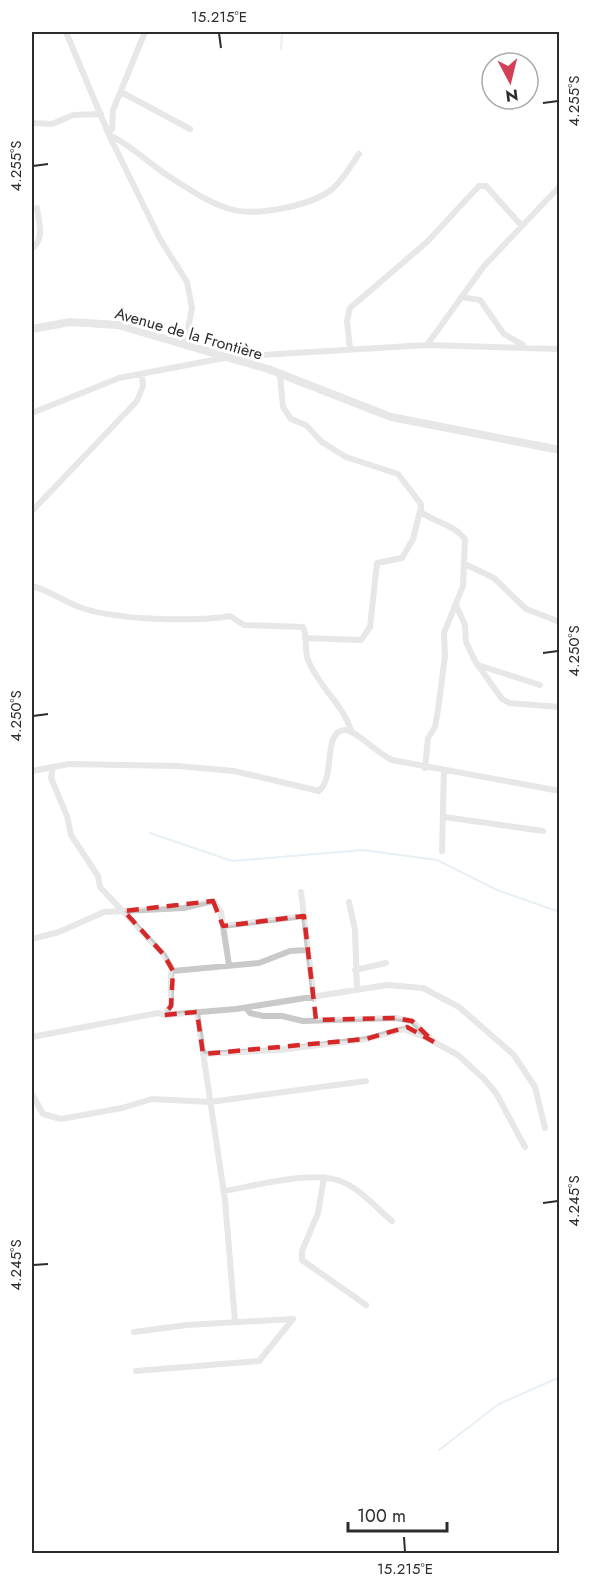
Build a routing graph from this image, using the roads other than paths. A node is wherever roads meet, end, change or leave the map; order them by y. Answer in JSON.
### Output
{"nodes":[{"id":1,"x":66,"y":32,"type":"edge"},
{"id":2,"x":145,"y":32,"type":"edge"},
{"id":3,"x":121,"y":92,"type":"junction"},
{"id":4,"x":101,"y":114,"type":"junction"},
{"id":5,"x":32,"y":123,"type":"edge"},
{"id":6,"x":190,"y":129,"type":"dead end"},
{"id":7,"x":109,"y":134,"type":"junction"},
{"id":8,"x":359,"y":154,"type":"dead end"},
{"id":9,"x":560,"y":186,"type":"edge"},
{"id":10,"x":37,"y":208,"type":"dead end"},
{"id":11,"x":522,"y":226,"type":"junction"},
{"id":12,"x":32,"y":249,"type":"edge"},
{"id":13,"x":461,"y":297,"type":"junction"},
{"id":14,"x":32,"y":329,"type":"edge"},
{"id":15,"x":185,"y":344,"type":"junction"},
{"id":16,"x":427,"y":345,"type":"junction"},
{"id":17,"x":524,"y":346,"type":"junction"},
{"id":18,"x":350,"y":349,"type":"junction"},
{"id":19,"x":560,"y":349,"type":"edge"},
{"id":20,"x":229,"y":357,"type":"junction"},
{"id":21,"x":142,"y":374,"type":"junction"},
{"id":22,"x":280,"y":374,"type":"junction"},
{"id":23,"x":32,"y":413,"type":"edge"},
{"id":24,"x":560,"y":450,"type":"edge"},
{"id":25,"x":32,"y":511,"type":"edge"},
{"id":26,"x":420,"y":511,"type":"junction"},
{"id":27,"x":465,"y":564,"type":"junction"},
{"id":28,"x":32,"y":586,"type":"edge"},
{"id":29,"x":456,"y":605,"type":"junction"},
{"id":30,"x":560,"y":622,"type":"edge"},
{"id":31,"x":305,"y":638,"type":"junction"},
{"id":32,"x":478,"y":666,"type":"junction"},
{"id":33,"x":540,"y":685,"type":"dead end"},
{"id":34,"x":560,"y":707,"type":"edge"},
{"id":35,"x":351,"y":730,"type":"junction"},
{"id":36,"x":53,"y":766,"type":"junction"},
{"id":37,"x":425,"y":768,"type":"junction"},
{"id":38,"x":444,"y":770,"type":"junction"},
{"id":39,"x":32,"y":771,"type":"edge"},
{"id":40,"x":560,"y":791,"type":"edge"},
{"id":41,"x":444,"y":818,"type":"junction"},
{"id":42,"x":543,"y":831,"type":"dead end"},
{"id":43,"x":442,"y":851,"type":"dead end"},
{"id":44,"x":301,"y":892,"type":"dead end"},
{"id":45,"x":349,"y":902,"type":"dead end"},
{"id":46,"x":124,"y":911,"type":"junction"},
{"id":47,"x":304,"y":916,"type":"junction"},
{"id":48,"x":223,"y":926,"type":"junction"},
{"id":49,"x":32,"y":939,"type":"edge"},
{"id":50,"x":307,"y":951,"type":"junction"},
{"id":51,"x":386,"y":963,"type":"dead end"},
{"id":52,"x":229,"y":965,"type":"junction"},
{"id":53,"x":354,"y":970,"type":"junction"},
{"id":54,"x":173,"y":971,"type":"junction"},
{"id":55,"x":357,"y":990,"type":"junction"},
{"id":56,"x":314,"y":999,"type":"junction"},
{"id":57,"x":246,"y":1008,"type":"junction"},
{"id":58,"x":197,"y":1012,"type":"junction"},
{"id":59,"x":164,"y":1014,"type":"junction"},
{"id":60,"x":32,"y":1037,"type":"edge"},
{"id":61,"x":434,"y":1042,"type":"junction"},
{"id":62,"x":203,"y":1054,"type":"junction"},
{"id":63,"x":366,"y":1081,"type":"dead end"},
{"id":64,"x":32,"y":1094,"type":"edge"},
{"id":65,"x":210,"y":1102,"type":"junction"},
{"id":66,"x":545,"y":1128,"type":"dead end"},
{"id":67,"x":525,"y":1147,"type":"dead end"},
{"id":68,"x":324,"y":1177,"type":"junction"},
{"id":69,"x":224,"y":1191,"type":"junction"},
{"id":70,"x":392,"y":1221,"type":"dead end"},
{"id":71,"x":366,"y":1305,"type":"dead end"},
{"id":72,"x":235,"y":1321,"type":"junction"},
{"id":73,"x":134,"y":1332,"type":"dead end"},
{"id":74,"x":136,"y":1371,"type":"dead end"}],
"edges":[{"from":1,"to":4,"type":"street"},
{"from":2,"to":3,"type":"street"},
{"from":3,"to":6,"type":"street"},
{"from":3,"to":7,"type":"street"},
{"from":4,"to":5,"type":"street"},
{"from":4,"to":7,"type":"street"},
{"from":7,"to":8,"type":"street"},
{"from":7,"to":15,"type":"street"},
{"from":9,"to":11,"type":"street"},
{"from":10,"to":12,"type":"street"},
{"from":11,"to":13,"type":"street"},
{"from":11,"to":18,"type":"street"},
{"from":13,"to":16,"type":"street"},
{"from":13,"to":17,"type":"street"},
{"from":14,"to":15,"type":"street","name":"Avenue de la Frontière"},
{"from":15,"to":20,"type":"street","name":"Avenue de la Frontière"},
{"from":16,"to":17,"type":"street"},
{"from":16,"to":18,"type":"street"},
{"from":17,"to":19,"type":"street"},
{"from":18,"to":20,"type":"street"},
{"from":20,"to":21,"type":"street"},
{"from":20,"to":22,"type":"street","name":"Avenue de la Frontière"},
{"from":21,"to":23,"type":"street"},
{"from":21,"to":25,"type":"street"},
{"from":22,"to":24,"type":"street","name":"Avenue de la Frontière"},
{"from":22,"to":26,"type":"street"},
{"from":26,"to":27,"type":"street"},
{"from":26,"to":31,"type":"street"},
{"from":27,"to":29,"type":"street"},
{"from":27,"to":30,"type":"street"},
{"from":28,"to":31,"type":"street"},
{"from":29,"to":32,"type":"street"},
{"from":29,"to":37,"type":"street"},
{"from":31,"to":35,"type":"street"},
{"from":32,"to":33,"type":"street"},
{"from":32,"to":34,"type":"street"},
{"from":35,"to":36,"type":"street"},
{"from":35,"to":37,"type":"street"},
{"from":36,"to":39,"type":"street"},
{"from":36,"to":46,"type":"street"},
{"from":37,"to":38,"type":"street"},
{"from":38,"to":40,"type":"street"},
{"from":38,"to":41,"type":"street"},
{"from":41,"to":42,"type":"street"},
{"from":41,"to":43,"type":"street"},
{"from":44,"to":47,"type":"street"},
{"from":45,"to":53,"type":"street"},
{"from":46,"to":48,"type":"street"},
{"from":46,"to":49,"type":"street"},
{"from":46,"to":54,"type":"street"},
{"from":47,"to":48,"type":"street"},
{"from":47,"to":50,"type":"street"},
{"from":48,"to":52,"type":"street"},
{"from":50,"to":52,"type":"street"},
{"from":50,"to":56,"type":"street"},
{"from":51,"to":53,"type":"street"},
{"from":52,"to":54,"type":"street"},
{"from":53,"to":55,"type":"street"},
{"from":54,"to":59,"type":"street"},
{"from":55,"to":56,"type":"street"},
{"from":55,"to":66,"type":"street"},
{"from":56,"to":57,"type":"street"},
{"from":57,"to":58,"type":"street"},
{"from":57,"to":61,"type":"street"},
{"from":58,"to":59,"type":"street"},
{"from":58,"to":62,"type":"street"},
{"from":59,"to":60,"type":"street"},
{"from":61,"to":62,"type":"street"},
{"from":61,"to":67,"type":"street"},
{"from":62,"to":65,"type":"street"},
{"from":63,"to":65,"type":"street"},
{"from":64,"to":65,"type":"street"},
{"from":65,"to":69,"type":"street"},
{"from":68,"to":69,"type":"street"},
{"from":68,"to":70,"type":"street"},
{"from":68,"to":71,"type":"street"},
{"from":69,"to":72,"type":"street"},
{"from":72,"to":73,"type":"street"},
{"from":72,"to":74,"type":"street"}]}
